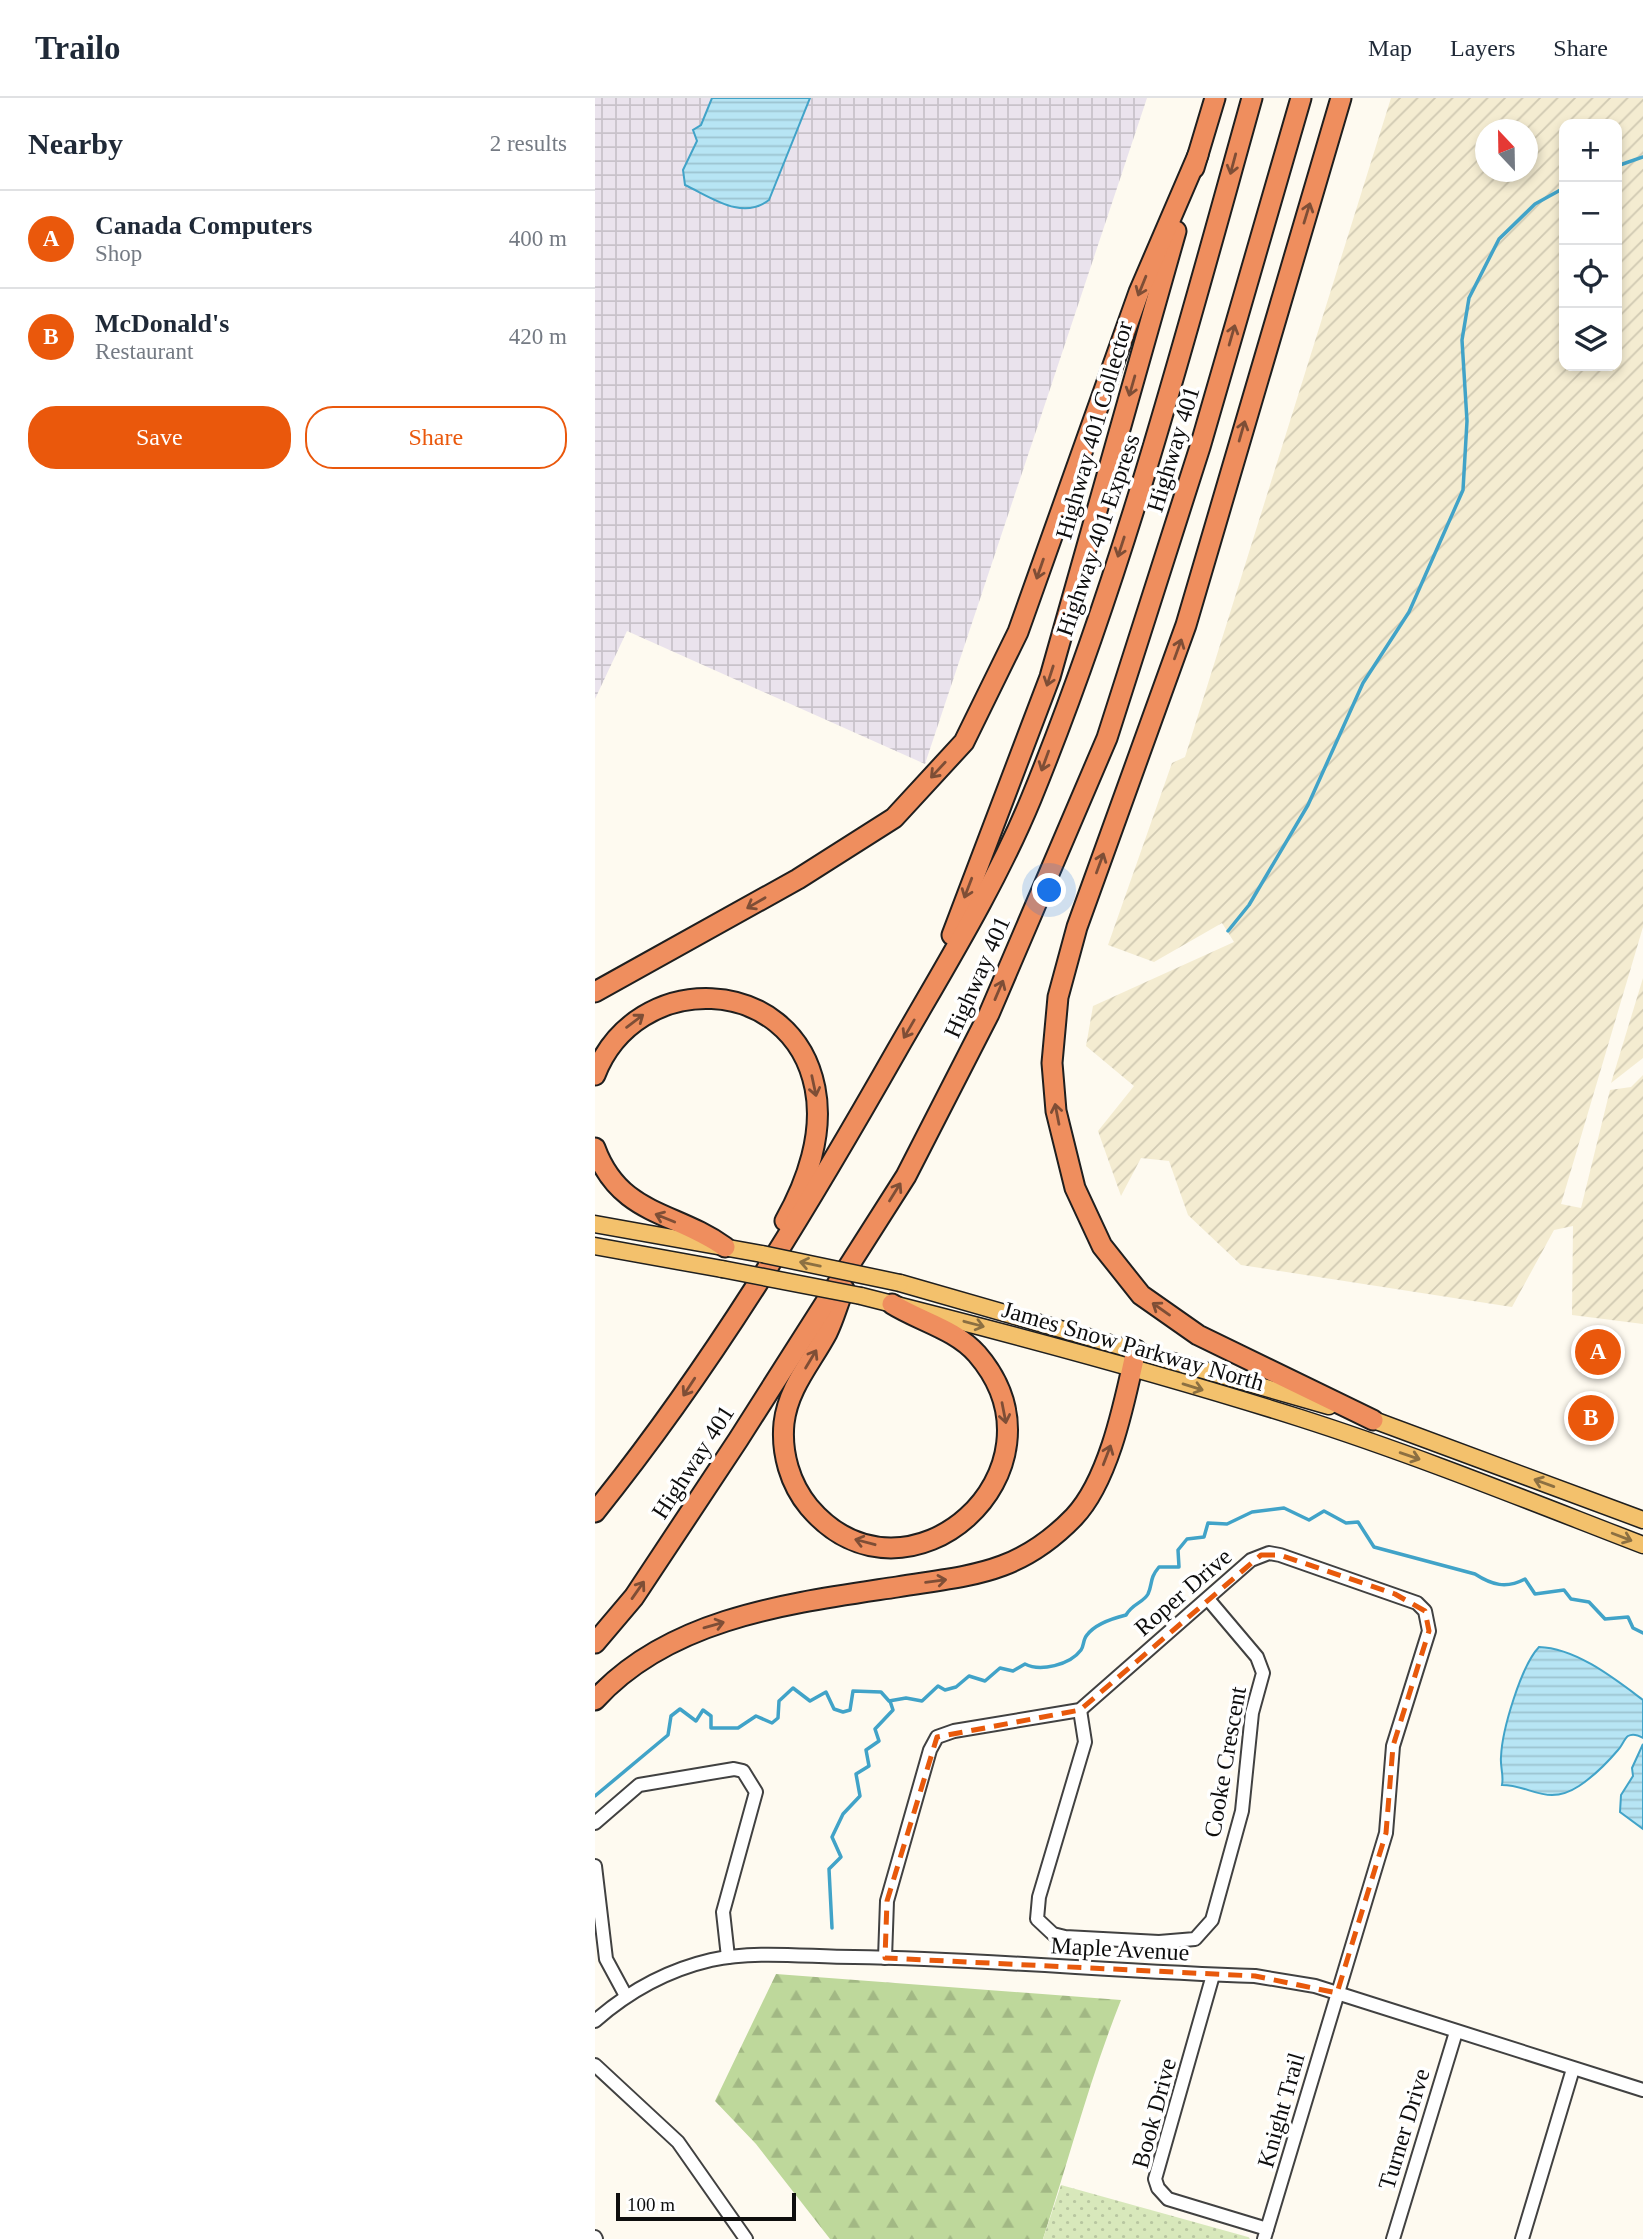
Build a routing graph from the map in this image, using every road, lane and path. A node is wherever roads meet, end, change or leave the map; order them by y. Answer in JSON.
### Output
{"nodes":[{"id":1,"x":1215,"y":98,"type":"edge"},
{"id":2,"x":1252,"y":98,"type":"edge"},
{"id":3,"x":1301,"y":98,"type":"edge"},
{"id":4,"x":1341,"y":98,"type":"edge"},
{"id":5,"x":1198,"y":155,"type":"junction"},
{"id":6,"x":943,"y":970,"type":"junction"},
{"id":7,"x":595,"y":992,"type":"edge"},
{"id":8,"x":595,"y":1075,"type":"edge"},
{"id":9,"x":595,"y":1148,"type":"edge"},
{"id":10,"x":595,"y":1224,"type":"edge"},
{"id":11,"x":595,"y":1246,"type":"edge"},
{"id":12,"x":725,"y":1247,"type":"junction"},
{"id":13,"x":859,"y":1250,"type":"junction"},
{"id":14,"x":892,"y":1304,"type":"junction"},
{"id":15,"x":727,"y":1330,"type":"junction"},
{"id":16,"x":1134,"y":1359,"type":"junction"},
{"id":17,"x":1373,"y":1419,"type":"junction"},
{"id":18,"x":595,"y":1513,"type":"edge"},
{"id":19,"x":1643,"y":1520,"type":"edge"},
{"id":20,"x":1643,"y":1545,"type":"edge"},
{"id":21,"x":1208,"y":1599,"type":"junction"},
{"id":22,"x":595,"y":1643,"type":"edge"},
{"id":23,"x":595,"y":1700,"type":"edge"},
{"id":24,"x":1080,"y":1710,"type":"junction"},
{"id":25,"x":595,"y":1823,"type":"edge"},
{"id":26,"x":595,"y":1866,"type":"edge"},
{"id":27,"x":728,"y":1957,"type":"junction"},
{"id":28,"x":885,"y":1958,"type":"junction"},
{"id":29,"x":1213,"y":1975,"type":"junction"},
{"id":30,"x":1337,"y":1993,"type":"junction"},
{"id":31,"x":626,"y":1996,"type":"junction"},
{"id":32,"x":595,"y":2021,"type":"edge"},
{"id":33,"x":1456,"y":2032,"type":"junction"},
{"id":34,"x":595,"y":2066,"type":"edge"},
{"id":35,"x":1573,"y":2069,"type":"junction"},
{"id":36,"x":1643,"y":2090,"type":"edge"},
{"id":37,"x":1266,"y":2234,"type":"edge"},
{"id":38,"x":746,"y":2239,"type":"edge"},
{"id":39,"x":1392,"y":2239,"type":"edge"},
{"id":40,"x":1522,"y":2239,"type":"edge"}],
"edges":[{"from":1,"to":5,"type":"highway","name":"Highway 401 Collector"},
{"from":2,"to":6,"type":"highway","name":"Highway 401 Express","one_way":true},
{"from":13,"to":3,"type":"highway","name":"Highway 401","one_way":true},
{"from":17,"to":4,"type":"highway","one_way":true},
{"from":5,"to":6,"type":"highway","name":"Highway 401 Collector","one_way":true},
{"from":5,"to":7,"type":"highway","one_way":true},
{"from":6,"to":15,"type":"highway","name":"Highway 401","one_way":true},
{"from":8,"to":15,"type":"highway","one_way":true},
{"from":12,"to":9,"type":"highway","one_way":true},
{"from":10,"to":12,"type":"main road","name":"James Snow Parkway North"},
{"from":11,"to":14,"type":"main road","name":"James Snow Parkway North","bridge":true},
{"from":16,"to":12,"type":"main road","name":"James Snow Parkway North","one_way":true,"bridge":true},
{"from":14,"to":13,"type":"highway","one_way":true},
{"from":22,"to":13,"type":"highway","name":"Highway 401","one_way":true},
{"from":14,"to":16,"type":"main road","name":"James Snow Parkway North","one_way":true},
{"from":15,"to":18,"type":"highway","name":"Highway 401","one_way":true},
{"from":16,"to":17,"type":"main road","name":"James Snow Parkway North"},
{"from":16,"to":20,"type":"main road","name":"James Snow Parkway North","one_way":true},
{"from":23,"to":16,"type":"highway","one_way":true},
{"from":19,"to":17,"type":"main road","name":"James Snow Parkway North","one_way":true},
{"from":21,"to":24,"type":"street","name":"Roper Drive"},
{"from":21,"to":24,"type":"street","name":"Cooke Crescent"},
{"from":21,"to":30,"type":"street","name":"Roper Drive"},
{"from":24,"to":28,"type":"street"},
{"from":25,"to":27,"type":"street"},
{"from":26,"to":31,"type":"street"},
{"from":27,"to":28,"type":"street","name":"Maple Avenue"},
{"from":27,"to":31,"type":"street","name":"Maple Avenue"},
{"from":28,"to":29,"type":"street","name":"Maple Avenue"},
{"from":29,"to":30,"type":"street","name":"Maple Avenue"},
{"from":29,"to":37,"type":"street","name":"Book Drive"},
{"from":30,"to":33,"type":"street","name":"Maple Avenue"},
{"from":30,"to":37,"type":"street","name":"Knight Trail"},
{"from":31,"to":32,"type":"street","name":"Maple Avenue"},
{"from":33,"to":35,"type":"street","name":"Maple Avenue"},
{"from":33,"to":39,"type":"street","name":"Turner Drive"},
{"from":34,"to":38,"type":"street"},
{"from":35,"to":36,"type":"street","name":"Maple Avenue"},
{"from":35,"to":40,"type":"street"}]}
